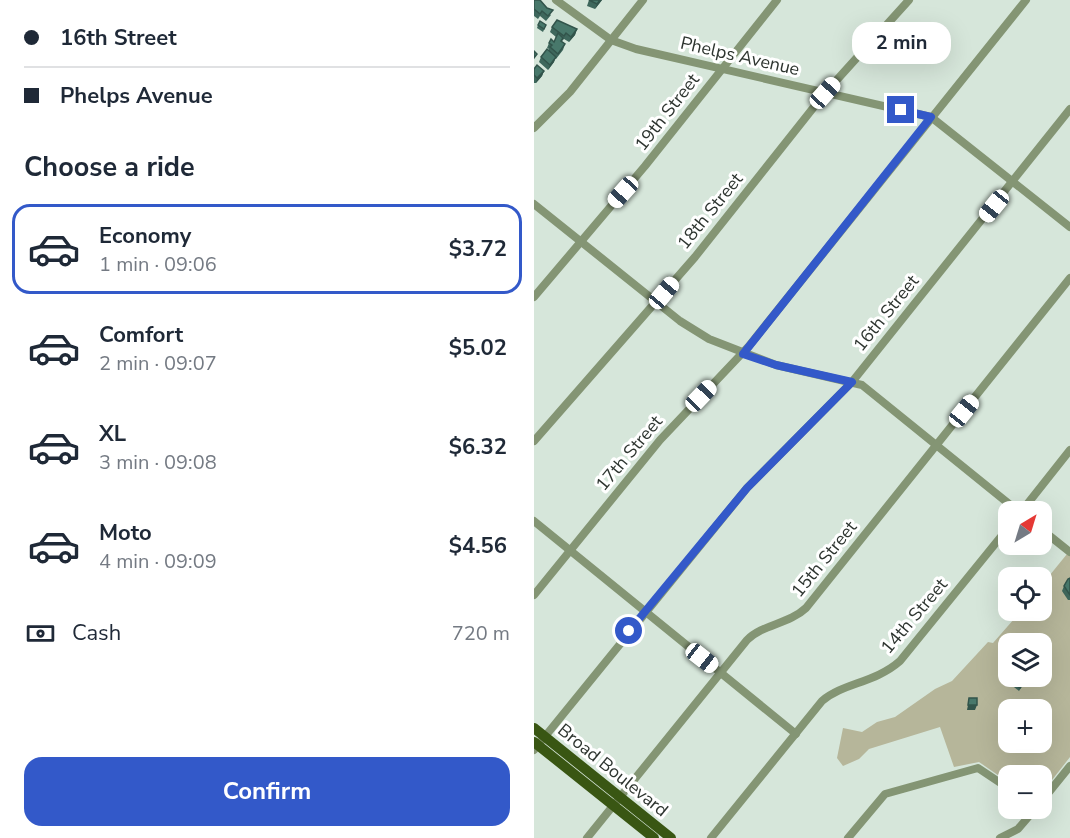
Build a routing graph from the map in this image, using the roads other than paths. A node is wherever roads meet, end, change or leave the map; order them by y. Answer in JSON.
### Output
{"nodes":[{"id":1,"x":556,"y":0,"type":"edge"},
{"id":2,"x":643,"y":0,"type":"edge"},
{"id":3,"x":777,"y":0,"type":"edge"},
{"id":4,"x":909,"y":0,"type":"edge"},
{"id":5,"x":1026,"y":0,"type":"edge"},
{"id":6,"x":611,"y":40,"type":"junction"},
{"id":7,"x":720,"y":69,"type":"junction"},
{"id":8,"x":825,"y":93,"type":"junction"},
{"id":9,"x":1070,"y":109,"type":"edge"},
{"id":10,"x":931,"y":117,"type":"junction"},
{"id":11,"x":534,"y":128,"type":"edge"},
{"id":12,"x":1013,"y":182,"type":"junction"},
{"id":13,"x":534,"y":204,"type":"edge"},
{"id":14,"x":1070,"y":227,"type":"edge"},
{"id":15,"x":580,"y":241,"type":"junction"},
{"id":16,"x":1070,"y":278,"type":"edge"},
{"id":17,"x":534,"y":297,"type":"edge"},
{"id":18,"x":656,"y":303,"type":"junction"},
{"id":19,"x":743,"y":354,"type":"junction"},
{"id":20,"x":852,"y":382,"type":"junction"},
{"id":21,"x":534,"y":441,"type":"edge"},
{"id":22,"x":936,"y":446,"type":"junction"},
{"id":23,"x":1070,"y":450,"type":"edge"},
{"id":24,"x":1006,"y":501,"type":"edge"},
{"id":25,"x":1029,"y":501,"type":"edge"},
{"id":26,"x":534,"y":522,"type":"edge"},
{"id":27,"x":1052,"y":538,"type":"edge"},
{"id":28,"x":998,"y":540,"type":"edge"},
{"id":29,"x":570,"y":551,"type":"junction"},
{"id":30,"x":1070,"y":552,"type":"edge"},
{"id":31,"x":534,"y":595,"type":"edge"},
{"id":32,"x":645,"y":612,"type":"junction"},
{"id":33,"x":721,"y":672,"type":"junction"},
{"id":34,"x":534,"y":728,"type":"edge"},
{"id":35,"x":796,"y":734,"type":"junction"},
{"id":36,"x":538,"y":743,"type":"edge"},
{"id":37,"x":1070,"y":766,"type":"edge"},
{"id":38,"x":1062,"y":776,"type":"junction"},
{"id":39,"x":998,"y":781,"type":"edge"},
{"id":40,"x":1070,"y":783,"type":"edge"},
{"id":41,"x":1052,"y":788,"type":"edge"},
{"id":42,"x":616,"y":801,"type":"junction"},
{"id":43,"x":1026,"y":819,"type":"edge"},
{"id":44,"x":587,"y":838,"type":"edge"},
{"id":45,"x":654,"y":838,"type":"edge"},
{"id":46,"x":671,"y":838,"type":"edge"},
{"id":47,"x":711,"y":838,"type":"edge"},
{"id":48,"x":848,"y":838,"type":"edge"},
{"id":49,"x":1000,"y":838,"type":"edge"}],
"edges":[{"from":1,"to":6,"type":"street","name":"Phelps Avenue"},
{"from":2,"to":6,"type":"street"},
{"from":3,"to":7,"type":"street","name":"19th Street"},
{"from":4,"to":8,"type":"street","name":"18th Street"},
{"from":5,"to":10,"type":"street","name":"17th Street"},
{"from":6,"to":7,"type":"street","name":"Phelps Avenue"},
{"from":6,"to":11,"type":"street"},
{"from":7,"to":8,"type":"street","name":"Phelps Avenue"},
{"from":7,"to":15,"type":"street","name":"19th Street"},
{"from":8,"to":10,"type":"street","name":"Phelps Avenue"},
{"from":8,"to":18,"type":"street","name":"18th Street"},
{"from":9,"to":12,"type":"street","name":"16th Street"},
{"from":10,"to":12,"type":"street","name":"Phelps Avenue"},
{"from":10,"to":19,"type":"street","name":"17th Street"},
{"from":12,"to":14,"type":"street","name":"Phelps Avenue"},
{"from":12,"to":20,"type":"street","name":"16th Street"},
{"from":13,"to":15,"type":"street"},
{"from":15,"to":17,"type":"street","name":"19th Street"},
{"from":15,"to":18,"type":"street"},
{"from":16,"to":22,"type":"street","name":"15th Street"},
{"from":18,"to":19,"type":"street"},
{"from":18,"to":21,"type":"street","name":"18th Street"},
{"from":19,"to":20,"type":"street"},
{"from":19,"to":29,"type":"street","name":"17th Street"},
{"from":20,"to":22,"type":"street"},
{"from":20,"to":32,"type":"street","name":"16th Street"},
{"from":22,"to":24,"type":"street"},
{"from":22,"to":33,"type":"street","name":"15th Street"},
{"from":23,"to":25,"type":"street"},
{"from":26,"to":29,"type":"street"},
{"from":27,"to":30,"type":"street"},
{"from":28,"to":35,"type":"street","name":"14th Street"},
{"from":29,"to":31,"type":"street","name":"17th Street"},
{"from":29,"to":32,"type":"street"},
{"from":32,"to":33,"type":"street"},
{"from":32,"to":36,"type":"street","name":"16th Street"},
{"from":33,"to":35,"type":"street"},
{"from":33,"to":42,"type":"street","name":"15th Street"},
{"from":34,"to":36,"type":"main road","name":"Broad Boulevard"},
{"from":35,"to":47,"type":"street","name":"14th Street"},
{"from":36,"to":42,"type":"main road","name":"Broad Boulevard"},
{"from":37,"to":38,"type":"street"},
{"from":38,"to":40,"type":"street"},
{"from":38,"to":41,"type":"street"},
{"from":39,"to":48,"type":"street"},
{"from":42,"to":44,"type":"street","name":"15th Street"},
{"from":42,"to":45,"type":"main road","name":"Broad Boulevard"},
{"from":42,"to":46,"type":"main road","name":"Broad Boulevard"},
{"from":43,"to":49,"type":"street"}]}
